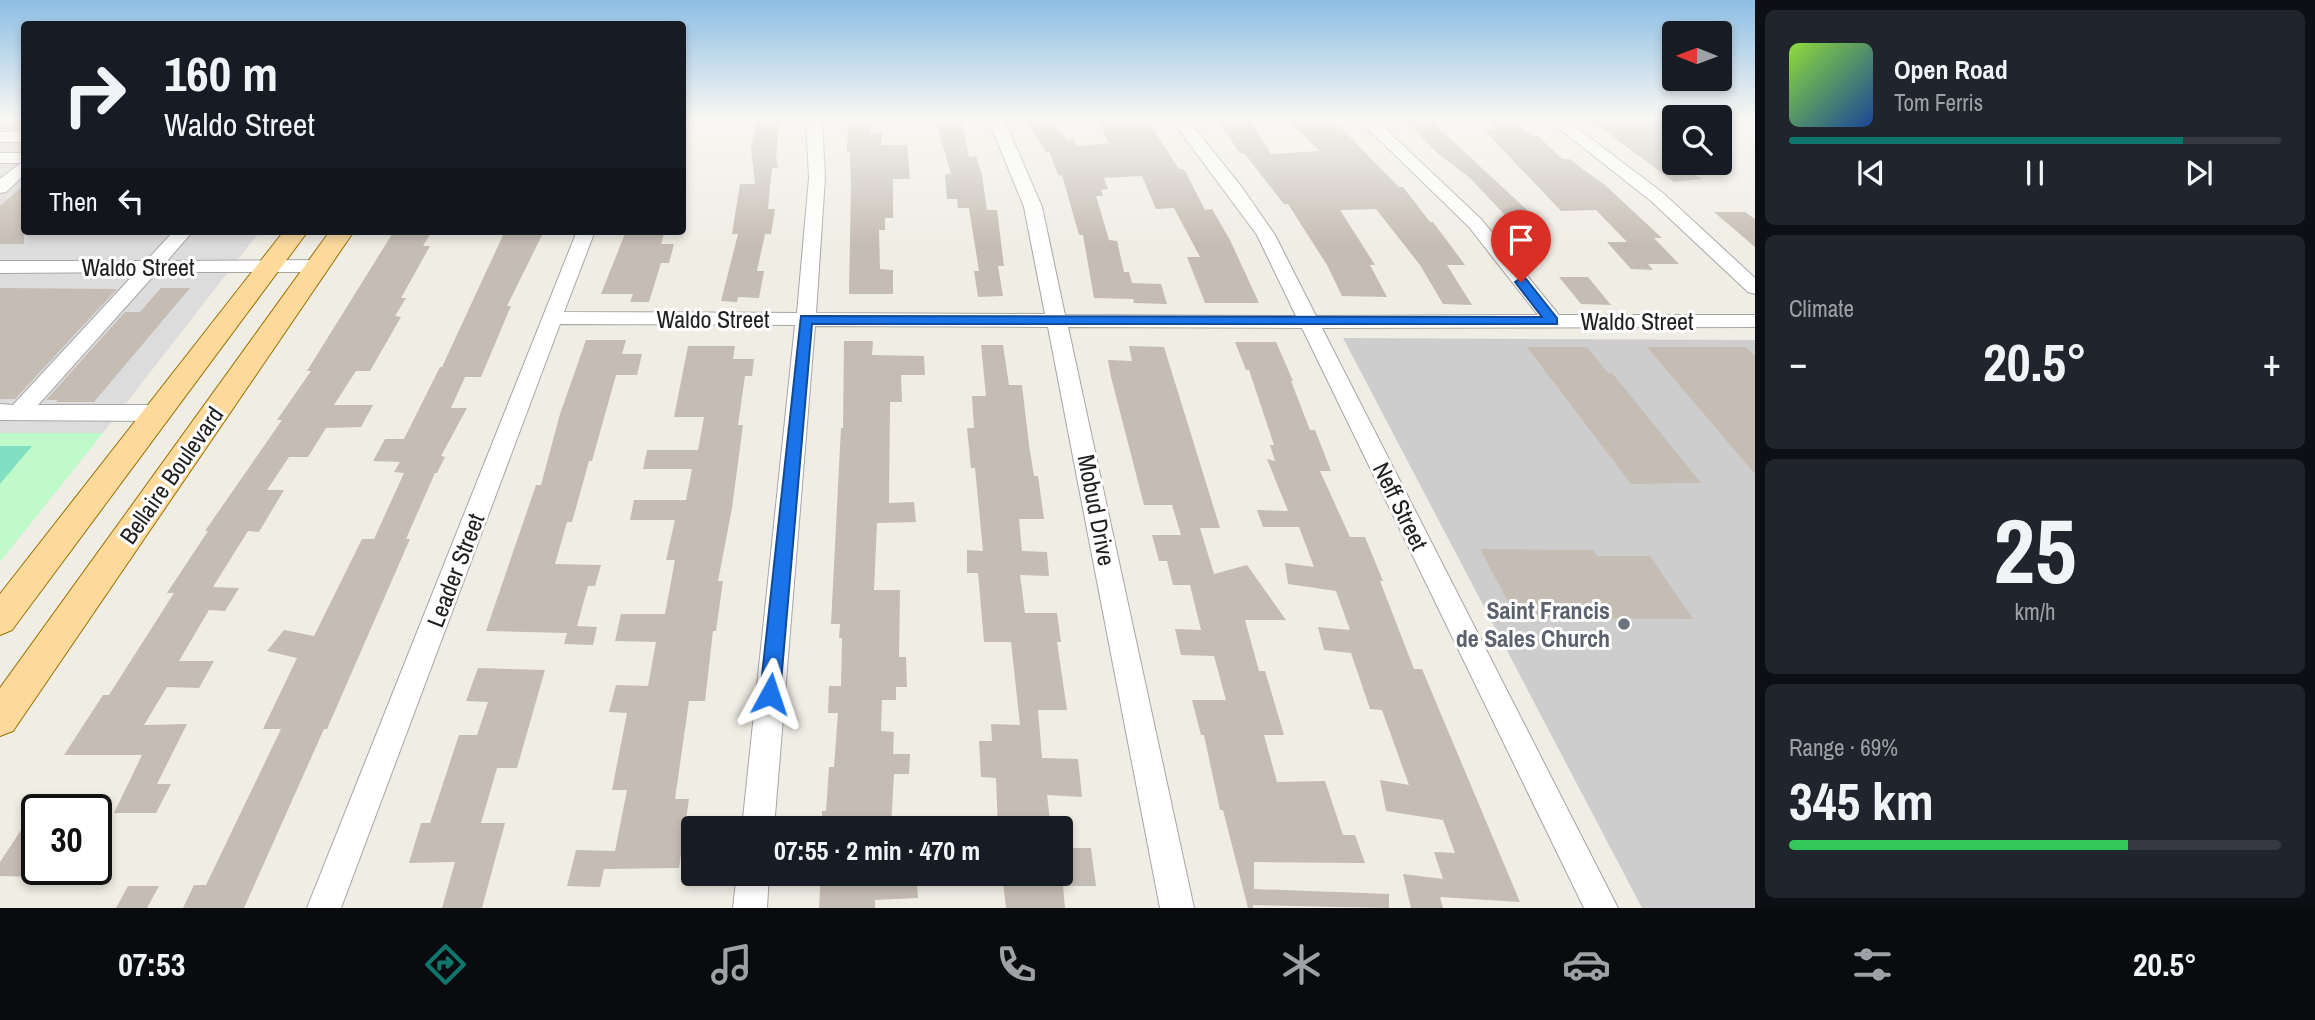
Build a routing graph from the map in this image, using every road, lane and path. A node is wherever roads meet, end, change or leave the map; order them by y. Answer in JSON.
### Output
{"nodes":[{"id":1,"x":816,"y":161,"type":"edge"},
{"id":2,"x":1014,"y":161,"type":"edge"},
{"id":3,"x":1212,"y":161,"type":"edge"},
{"id":4,"x":1410,"y":161,"type":"edge"},
{"id":5,"x":1610,"y":161,"type":"edge"},
{"id":6,"x":21,"y":170,"type":"edge"},
{"id":7,"x":0,"y":188,"type":"edge"},
{"id":8,"x":180,"y":235,"type":"edge"},
{"id":9,"x":293,"y":235,"type":"edge"},
{"id":10,"x":339,"y":235,"type":"edge"},
{"id":11,"x":584,"y":235,"type":"edge"},
{"id":12,"x":269,"y":266,"type":"junction"},
{"id":13,"x":318,"y":266,"type":"junction"},
{"id":14,"x":0,"y":267,"type":"edge"},
{"id":15,"x":149,"y":268,"type":"junction"},
{"id":16,"x":1755,"y":288,"type":"edge"},
{"id":17,"x":553,"y":318,"type":"junction"},
{"id":18,"x":806,"y":319,"type":"junction"},
{"id":19,"x":1059,"y":321,"type":"junction"},
{"id":20,"x":1553,"y":321,"type":"junction"},
{"id":21,"x":1755,"y":321,"type":"edge"},
{"id":22,"x":1310,"y":322,"type":"junction"},
{"id":23,"x":9,"y":412,"type":"edge"},
{"id":24,"x":158,"y":413,"type":"junction"},
{"id":25,"x":0,"y":620,"type":"edge"},
{"id":26,"x":0,"y":719,"type":"edge"},
{"id":27,"x":759,"y":816,"type":"edge"},
{"id":28,"x":752,"y":886,"type":"edge"},
{"id":29,"x":324,"y":908,"type":"edge"},
{"id":30,"x":750,"y":908,"type":"edge"},
{"id":31,"x":1177,"y":908,"type":"edge"},
{"id":32,"x":1601,"y":908,"type":"edge"}],
"edges":[{"from":1,"to":18,"type":"street"},
{"from":2,"to":19,"type":"street","name":"Mobud Drive"},
{"from":3,"to":22,"type":"street","name":"Neff Street"},
{"from":4,"to":20,"type":"street"},
{"from":5,"to":16,"type":"street"},
{"from":6,"to":7,"type":"street"},
{"from":8,"to":15,"type":"street"},
{"from":9,"to":12,"type":"main road","name":"Bellaire Boulevard"},
{"from":10,"to":13,"type":"main road","name":"Bellaire Boulevard"},
{"from":11,"to":17,"type":"street","name":"Leader Street"},
{"from":12,"to":13,"type":"street","name":"Waldo Street"},
{"from":12,"to":15,"type":"street","name":"Waldo Street"},
{"from":12,"to":24,"type":"main road","name":"Bellaire Boulevard"},
{"from":13,"to":26,"type":"main road","name":"Bellaire Boulevard"},
{"from":14,"to":15,"type":"street","name":"Waldo Street"},
{"from":15,"to":23,"type":"street"},
{"from":17,"to":18,"type":"street","name":"Waldo Street"},
{"from":17,"to":29,"type":"street","name":"Leader Street"},
{"from":18,"to":19,"type":"street","name":"Waldo Street"},
{"from":18,"to":27,"type":"street"},
{"from":19,"to":22,"type":"street","name":"Waldo Street"},
{"from":19,"to":31,"type":"street","name":"Mobud Drive"},
{"from":20,"to":21,"type":"street","name":"Waldo Street"},
{"from":20,"to":22,"type":"street","name":"Waldo Street"},
{"from":22,"to":32,"type":"street","name":"Neff Street"},
{"from":23,"to":24,"type":"street"},
{"from":24,"to":25,"type":"main road","name":"Bellaire Boulevard"},
{"from":28,"to":30,"type":"street"}]}
